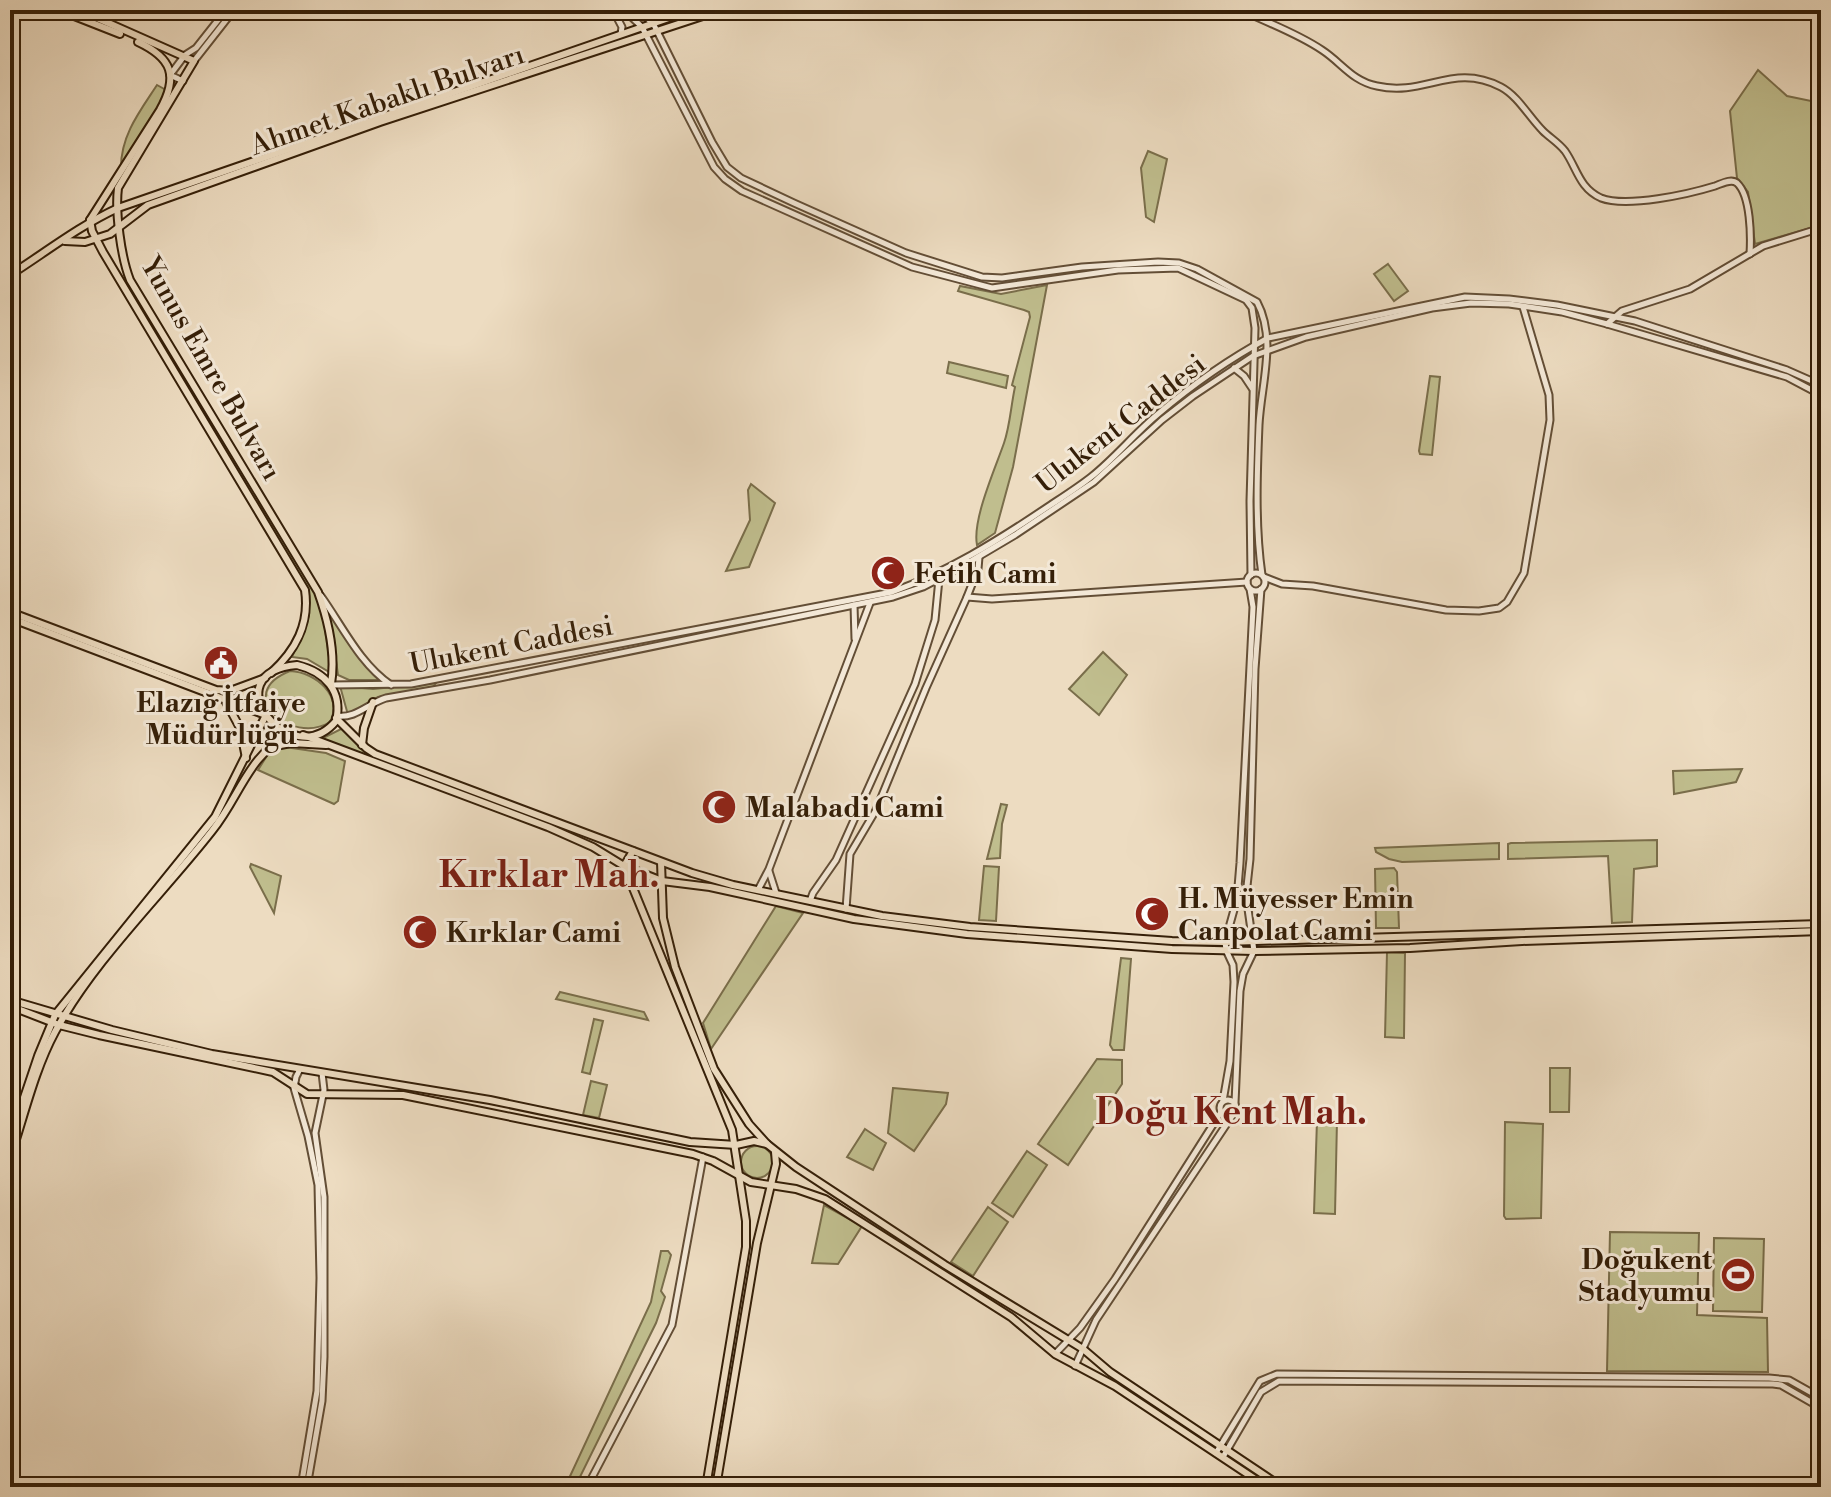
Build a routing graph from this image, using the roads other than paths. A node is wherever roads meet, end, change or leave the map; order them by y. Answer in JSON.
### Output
{"nodes":[{"id":1,"x":59,"y":10,"type":"edge"},
{"id":2,"x":79,"y":10,"type":"edge"},
{"id":3,"x":226,"y":10,"type":"edge"},
{"id":4,"x":234,"y":10,"type":"edge"},
{"id":5,"x":613,"y":10,"type":"edge"},
{"id":6,"x":624,"y":10,"type":"edge"},
{"id":7,"x":636,"y":10,"type":"edge"},
{"id":8,"x":692,"y":10,"type":"edge"},
{"id":9,"x":721,"y":10,"type":"edge"},
{"id":10,"x":1241,"y":10,"type":"edge"},
{"id":11,"x":653,"y":23,"type":"junction"},
{"id":12,"x":643,"y":31,"type":"junction"},
{"id":13,"x":657,"y":31,"type":"junction"},
{"id":14,"x":621,"y":35,"type":"junction"},
{"id":15,"x":185,"y":55,"type":"junction"},
{"id":16,"x":194,"y":61,"type":"junction"},
{"id":17,"x":170,"y":75,"type":"junction"},
{"id":18,"x":183,"y":81,"type":"junction"},
{"id":19,"x":118,"y":208,"type":"junction"},
{"id":20,"x":96,"y":211,"type":"junction"},
{"id":21,"x":133,"y":215,"type":"junction"},
{"id":22,"x":90,"y":220,"type":"junction"},
{"id":23,"x":121,"y":228,"type":"junction"},
{"id":24,"x":1821,"y":228,"type":"edge"},
{"id":25,"x":76,"y":230,"type":"junction"},
{"id":26,"x":97,"y":238,"type":"junction"},
{"id":27,"x":63,"y":241,"type":"junction"},
{"id":28,"x":123,"y":247,"type":"junction"},
{"id":29,"x":1750,"y":254,"type":"junction"},
{"id":30,"x":10,"y":275,"type":"edge"},
{"id":31,"x":1523,"y":307,"type":"junction"},
{"id":32,"x":1614,"y":316,"type":"junction"},
{"id":33,"x":1607,"y":324,"type":"junction"},
{"id":34,"x":1268,"y":338,"type":"junction"},
{"id":35,"x":1254,"y":346,"type":"junction"},
{"id":36,"x":1267,"y":350,"type":"junction"},
{"id":37,"x":1253,"y":356,"type":"junction"},
{"id":38,"x":1234,"y":368,"type":"junction"},
{"id":39,"x":1821,"y":385,"type":"edge"},
{"id":40,"x":1253,"y":388,"type":"junction"},
{"id":41,"x":1821,"y":395,"type":"edge"},
{"id":42,"x":980,"y":556,"type":"junction"},
{"id":43,"x":1251,"y":575,"type":"junction"},
{"id":44,"x":1263,"y":576,"type":"junction"},
{"id":45,"x":939,"y":579,"type":"junction"},
{"id":46,"x":1247,"y":582,"type":"junction"},
{"id":47,"x":1282,"y":584,"type":"junction"},
{"id":48,"x":1262,"y":588,"type":"junction"},
{"id":49,"x":1250,"y":589,"type":"junction"},
{"id":50,"x":318,"y":592,"type":"junction"},
{"id":51,"x":967,"y":597,"type":"junction"},
{"id":52,"x":870,"y":602,"type":"junction"},
{"id":53,"x":854,"y":605,"type":"junction"},
{"id":54,"x":10,"y":612,"type":"edge"},
{"id":55,"x":10,"y":618,"type":"edge"},
{"id":56,"x":855,"y":641,"type":"junction"},
{"id":57,"x":268,"y":675,"type":"junction"},
{"id":58,"x":331,"y":684,"type":"junction"},
{"id":59,"x":391,"y":685,"type":"junction"},
{"id":60,"x":226,"y":702,"type":"junction"},
{"id":61,"x":373,"y":702,"type":"junction"},
{"id":62,"x":264,"y":716,"type":"junction"},
{"id":63,"x":337,"y":717,"type":"junction"},
{"id":64,"x":291,"y":733,"type":"junction"},
{"id":65,"x":303,"y":735,"type":"junction"},
{"id":66,"x":327,"y":745,"type":"junction"},
{"id":67,"x":362,"y":745,"type":"junction"},
{"id":68,"x":267,"y":747,"type":"junction"},
{"id":69,"x":246,"y":758,"type":"junction"},
{"id":70,"x":633,"y":851,"type":"junction"},
{"id":71,"x":661,"y":862,"type":"junction"},
{"id":72,"x":624,"y":866,"type":"junction"},
{"id":73,"x":769,"y":869,"type":"junction"},
{"id":74,"x":662,"y":881,"type":"junction"},
{"id":75,"x":758,"y":890,"type":"junction"},
{"id":76,"x":776,"y":893,"type":"junction"},
{"id":77,"x":810,"y":901,"type":"junction"},
{"id":78,"x":846,"y":909,"type":"junction"},
{"id":79,"x":1821,"y":924,"type":"edge"},
{"id":80,"x":1821,"y":931,"type":"edge"},
{"id":81,"x":1225,"y":942,"type":"junction"},
{"id":82,"x":1253,"y":942,"type":"junction"},
{"id":83,"x":1226,"y":950,"type":"junction"},
{"id":84,"x":1254,"y":951,"type":"junction"},
{"id":85,"x":10,"y":1000,"type":"edge"},
{"id":86,"x":10,"y":1006,"type":"edge"},
{"id":87,"x":64,"y":1017,"type":"junction"},
{"id":88,"x":53,"y":1018,"type":"junction"},
{"id":89,"x":59,"y":1025,"type":"junction"},
{"id":90,"x":300,"y":1069,"type":"junction"},
{"id":91,"x":322,"y":1073,"type":"junction"},
{"id":92,"x":294,"y":1088,"type":"junction"},
{"id":93,"x":322,"y":1096,"type":"junction"},
{"id":94,"x":1223,"y":1101,"type":"junction"},
{"id":95,"x":1235,"y":1103,"type":"junction"},
{"id":96,"x":1221,"y":1112,"type":"junction"},
{"id":97,"x":1232,"y":1116,"type":"junction"},
{"id":98,"x":10,"y":1139,"type":"edge"},
{"id":99,"x":767,"y":1144,"type":"junction"},
{"id":100,"x":736,"y":1145,"type":"junction"},
{"id":101,"x":775,"y":1152,"type":"junction"},
{"id":102,"x":703,"y":1157,"type":"junction"},
{"id":103,"x":10,"y":1158,"type":"edge"},
{"id":104,"x":738,"y":1177,"type":"junction"},
{"id":105,"x":770,"y":1185,"type":"junction"},
{"id":106,"x":1068,"y":1339,"type":"junction"},
{"id":107,"x":1083,"y":1349,"type":"junction"},
{"id":108,"x":1055,"y":1354,"type":"junction"},
{"id":109,"x":1075,"y":1366,"type":"junction"},
{"id":110,"x":1821,"y":1398,"type":"edge"},
{"id":111,"x":1821,"y":1408,"type":"edge"},
{"id":112,"x":1221,"y":1452,"type":"junction"},
{"id":113,"x":1821,"y":1475,"type":"edge"},
{"id":114,"x":304,"y":1487,"type":"edge"},
{"id":115,"x":587,"y":1487,"type":"edge"},
{"id":116,"x":706,"y":1487,"type":"edge"},
{"id":117,"x":716,"y":1487,"type":"edge"},
{"id":118,"x":1267,"y":1487,"type":"edge"},
{"id":119,"x":1282,"y":1487,"type":"edge"},
{"id":120,"x":1806,"y":1487,"type":"edge"}],
"edges":[{"from":1,"to":17,"type":"main road"},
{"from":2,"to":15,"type":"main road"},
{"from":3,"to":15,"type":"street"},
{"from":4,"to":16,"type":"street"},
{"from":5,"to":14,"type":"street"},
{"from":6,"to":12,"type":"street"},
{"from":7,"to":11,"type":"street"},
{"from":8,"to":11,"type":"main road","name":"Ahmet Kabaklı Bulvarı"},
{"from":9,"to":13,"type":"main road","name":"Ahmet Kabaklı Bulvarı"},
{"from":10,"to":29,"type":"street"},
{"from":11,"to":12,"type":"main road","name":"Ahmet Kabaklı Bulvarı"},
{"from":11,"to":13,"type":"street"},
{"from":12,"to":13,"type":"main road","name":"Ahmet Kabaklı Bulvarı"},
{"from":12,"to":14,"type":"main road","name":"Ahmet Kabaklı Bulvarı"},
{"from":12,"to":21,"type":"main road","name":"Ahmet Kabaklı Bulvarı"},
{"from":12,"to":35,"type":"street"},
{"from":13,"to":34,"type":"street"},
{"from":14,"to":19,"type":"main road","name":"Ahmet Kabaklı Bulvarı"},
{"from":15,"to":16,"type":"main road"},
{"from":15,"to":17,"type":"street"},
{"from":16,"to":18,"type":"main road","name":"Yunus Emre Bulvarı"},
{"from":17,"to":18,"type":"street"},
{"from":17,"to":20,"type":"main road"},
{"from":18,"to":19,"type":"main road","name":"Yunus Emre Bulvarı"},
{"from":19,"to":22,"type":"main road","name":"Ahmet Kabaklı Bulvarı"},
{"from":19,"to":23,"type":"main road","name":"Yunus Emre Bulvarı"},
{"from":20,"to":22,"type":"main road"},
{"from":20,"to":25,"type":"main road"},
{"from":21,"to":23,"type":"main road","name":"Ahmet Kabaklı Bulvarı"},
{"from":21,"to":28,"type":"main road"},
{"from":22,"to":25,"type":"main road"},
{"from":22,"to":26,"type":"main road"},
{"from":23,"to":26,"type":"main road"},
{"from":23,"to":28,"type":"main road","name":"Yunus Emre Bulvarı"},
{"from":24,"to":29,"type":"street","name":"Ulukent Caddesi"},
{"from":25,"to":27,"type":"main road"},
{"from":26,"to":27,"type":"main road"},
{"from":26,"to":57,"type":"main road"},
{"from":27,"to":30,"type":"main road"},
{"from":28,"to":50,"type":"main road","name":"Yunus Emre Bulvarı"},
{"from":29,"to":32,"type":"street","name":"Ulukent Caddesi"},
{"from":31,"to":33,"type":"street"},
{"from":31,"to":36,"type":"street"},
{"from":31,"to":47,"type":"street"},
{"from":32,"to":33,"type":"street","name":"Ulukent Caddesi"},
{"from":32,"to":34,"type":"street","name":"Ulukent Caddesi"},
{"from":32,"to":39,"type":"street"},
{"from":33,"to":41,"type":"street"},
{"from":34,"to":35,"type":"street","name":"Ulukent Caddesi"},
{"from":34,"to":36,"type":"street"},
{"from":35,"to":37,"type":"street"},
{"from":35,"to":59,"type":"street","name":"Ulukent Caddesi"},
{"from":36,"to":37,"type":"street"},
{"from":36,"to":44,"type":"street"},
{"from":37,"to":38,"type":"street"},
{"from":37,"to":40,"type":"street"},
{"from":38,"to":40,"type":"street"},
{"from":38,"to":42,"type":"street"},
{"from":40,"to":43,"type":"street"},
{"from":42,"to":45,"type":"street"},
{"from":42,"to":51,"type":"street"},
{"from":43,"to":44,"type":"street"},
{"from":43,"to":46,"type":"street"},
{"from":44,"to":47,"type":"street"},
{"from":44,"to":48,"type":"street"},
{"from":45,"to":52,"type":"street"},
{"from":45,"to":77,"type":"street"},
{"from":46,"to":49,"type":"street"},
{"from":46,"to":51,"type":"street"},
{"from":47,"to":48,"type":"street"},
{"from":48,"to":49,"type":"street"},
{"from":48,"to":82,"type":"street"},
{"from":49,"to":81,"type":"street"},
{"from":50,"to":58,"type":"main road","name":"Yunus Emre Bulvarı"},
{"from":50,"to":59,"type":"street"},
{"from":51,"to":78,"type":"street"},
{"from":52,"to":53,"type":"street"},
{"from":52,"to":56,"type":"street"},
{"from":53,"to":56,"type":"street"},
{"from":53,"to":61,"type":"street"},
{"from":54,"to":57,"type":"main road"},
{"from":55,"to":60,"type":"main road"},
{"from":56,"to":73,"type":"street"},
{"from":57,"to":58,"type":"main road"},
{"from":57,"to":62,"type":"main road"},
{"from":58,"to":59,"type":"street","name":"Ulukent Caddesi"},
{"from":58,"to":63,"type":"main road"},
{"from":60,"to":62,"type":"main road"},
{"from":60,"to":69,"type":"main road"},
{"from":61,"to":63,"type":"street"},
{"from":61,"to":67,"type":"main road"},
{"from":62,"to":64,"type":"main road"},
{"from":62,"to":69,"type":"main road"},
{"from":63,"to":65,"type":"main road"},
{"from":63,"to":67,"type":"main road"},
{"from":64,"to":65,"type":"main road"},
{"from":64,"to":68,"type":"main road"},
{"from":65,"to":66,"type":"main road"},
{"from":66,"to":68,"type":"main road"},
{"from":66,"to":72,"type":"main road"},
{"from":67,"to":70,"type":"main road"},
{"from":68,"to":87,"type":"main road"},
{"from":69,"to":88,"type":"main road"},
{"from":70,"to":71,"type":"main road"},
{"from":70,"to":72,"type":"main road"},
{"from":71,"to":74,"type":"main road"},
{"from":71,"to":75,"type":"main road"},
{"from":72,"to":74,"type":"main road"},
{"from":72,"to":100,"type":"main road"},
{"from":73,"to":75,"type":"street"},
{"from":73,"to":76,"type":"street"},
{"from":74,"to":83,"type":"main road"},
{"from":74,"to":99,"type":"main road"},
{"from":75,"to":76,"type":"main road"},
{"from":76,"to":77,"type":"main road"},
{"from":77,"to":78,"type":"main road"},
{"from":78,"to":81,"type":"main road"},
{"from":79,"to":82,"type":"main road"},
{"from":80,"to":84,"type":"main road"},
{"from":81,"to":82,"type":"main road"},
{"from":81,"to":83,"type":"street"},
{"from":82,"to":84,"type":"street"},
{"from":83,"to":84,"type":"main road"},
{"from":83,"to":94,"type":"street"},
{"from":84,"to":95,"type":"street"},
{"from":85,"to":88,"type":"main road"},
{"from":86,"to":88,"type":"main road"},
{"from":87,"to":88,"type":"main road"},
{"from":87,"to":89,"type":"main road"},
{"from":87,"to":90,"type":"main road"},
{"from":88,"to":89,"type":"main road"},
{"from":88,"to":98,"type":"main road"},
{"from":89,"to":92,"type":"main road"},
{"from":89,"to":103,"type":"main road"},
{"from":90,"to":91,"type":"main road"},
{"from":90,"to":92,"type":"street"},
{"from":91,"to":93,"type":"street"},
{"from":91,"to":100,"type":"main road"},
{"from":92,"to":93,"type":"main road"},
{"from":92,"to":114,"type":"street"},
{"from":93,"to":102,"type":"main road"},
{"from":93,"to":114,"type":"street"},
{"from":94,"to":95,"type":"street"},
{"from":94,"to":96,"type":"street"},
{"from":95,"to":97,"type":"street"},
{"from":96,"to":97,"type":"street"},
{"from":96,"to":106,"type":"street"},
{"from":97,"to":107,"type":"street"},
{"from":99,"to":100,"type":"main road"},
{"from":99,"to":101,"type":"main road"},
{"from":100,"to":104,"type":"main road"},
{"from":101,"to":105,"type":"main road"},
{"from":101,"to":106,"type":"main road"},
{"from":102,"to":104,"type":"main road"},
{"from":102,"to":115,"type":"street"},
{"from":104,"to":105,"type":"main road"},
{"from":104,"to":116,"type":"main road"},
{"from":105,"to":108,"type":"main road"},
{"from":105,"to":117,"type":"main road"},
{"from":106,"to":107,"type":"main road"},
{"from":106,"to":108,"type":"street"},
{"from":107,"to":109,"type":"street"},
{"from":107,"to":112,"type":"main road"},
{"from":108,"to":109,"type":"main road"},
{"from":109,"to":112,"type":"main road"},
{"from":110,"to":112,"type":"street"},
{"from":111,"to":112,"type":"street"},
{"from":112,"to":118,"type":"main road"},
{"from":112,"to":119,"type":"main road"},
{"from":113,"to":120,"type":"street"}]}
